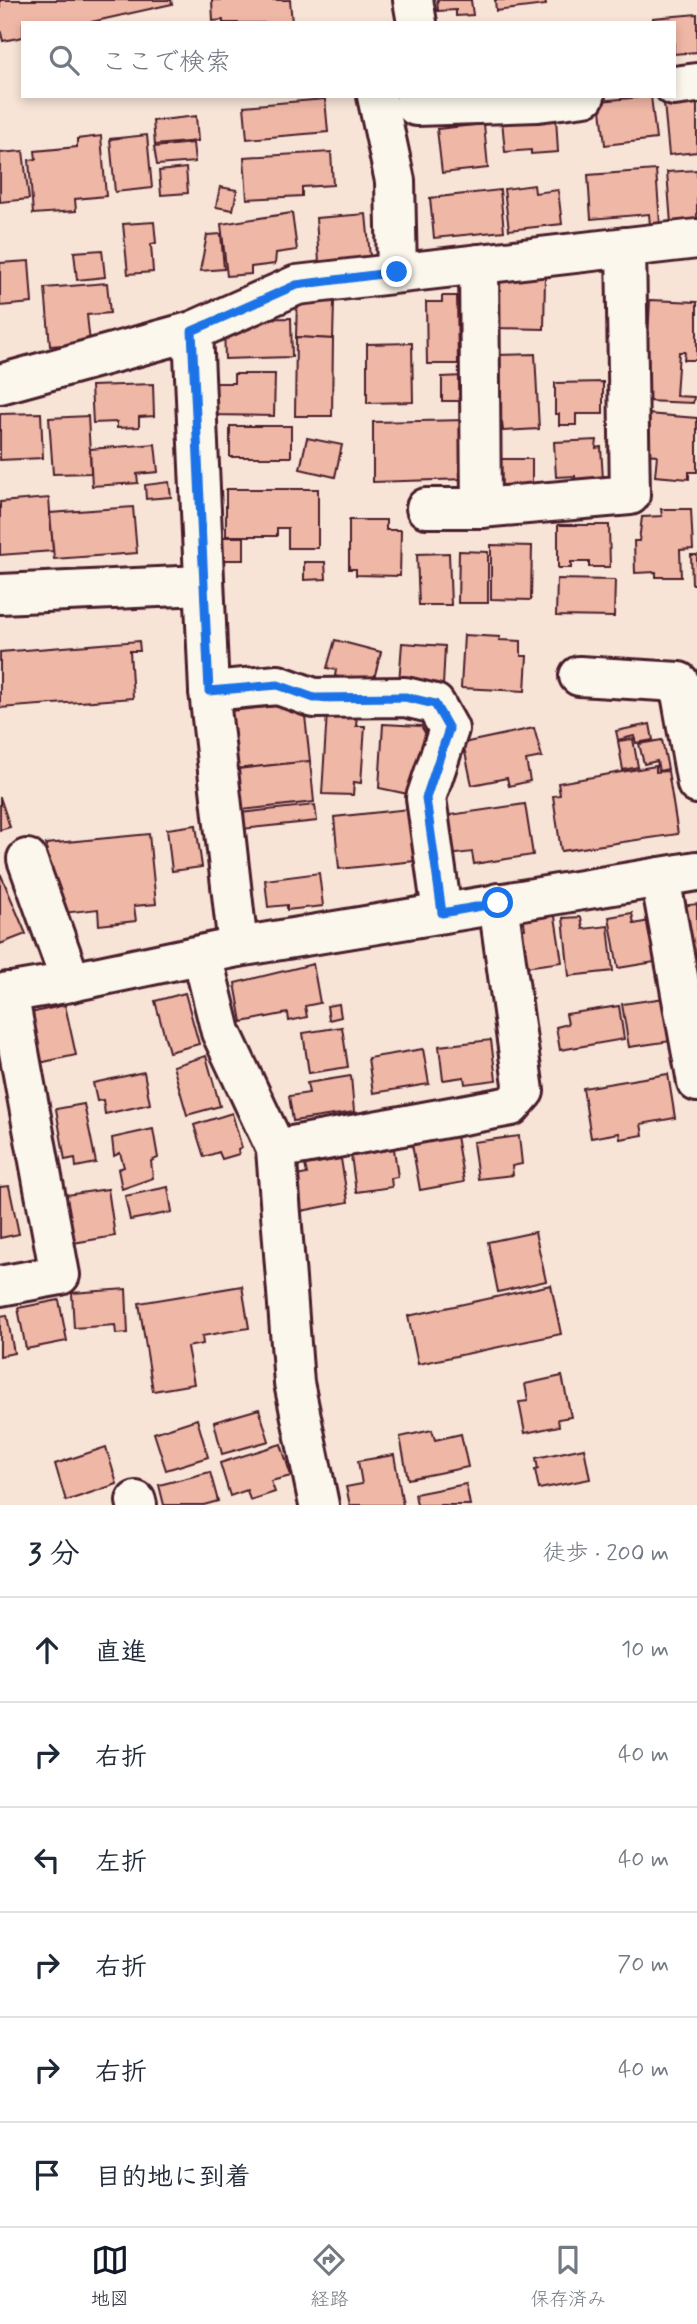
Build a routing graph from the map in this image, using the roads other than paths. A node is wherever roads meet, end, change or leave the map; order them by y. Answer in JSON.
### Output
{"nodes":[{"id":1,"x":413,"y":0,"type":"edge"},
{"id":2,"x":417,"y":21,"type":"edge"},
{"id":3,"x":697,"y":83,"type":"edge"},
{"id":4,"x":676,"y":86,"type":"edge"},
{"id":5,"x":377,"y":98,"type":"edge"},
{"id":6,"x":416,"y":98,"type":"edge"},
{"id":7,"x":569,"y":98,"type":"edge"},
{"id":8,"x":697,"y":239,"type":"edge"},
{"id":9,"x":626,"y":247,"type":"junction"},
{"id":10,"x":479,"y":264,"type":"junction"},
{"id":11,"x":397,"y":272,"type":"junction"},
{"id":12,"x":192,"y":331,"type":"junction"},
{"id":13,"x":0,"y":384,"type":"edge"},
{"id":14,"x":426,"y":508,"type":"dead end"},
{"id":15,"x":481,"y":508,"type":"junction"},
{"id":16,"x":203,"y":585,"type":"junction"},
{"id":17,"x":0,"y":594,"type":"edge"},
{"id":18,"x":579,"y":676,"type":"dead end"},
{"id":19,"x":209,"y":691,"type":"junction"},
{"id":20,"x":697,"y":784,"type":"edge"},
{"id":21,"x":27,"y":859,"type":"dead end"},
{"id":22,"x":697,"y":871,"type":"edge"},
{"id":23,"x":660,"y":877,"type":"junction"},
{"id":24,"x":498,"y":903,"type":"junction"},
{"id":25,"x":442,"y":913,"type":"junction"},
{"id":26,"x":220,"y":951,"type":"junction"},
{"id":27,"x":71,"y":982,"type":"junction"},
{"id":28,"x":4,"y":993,"type":"edge"},
{"id":29,"x":697,"y":1082,"type":"edge"},
{"id":30,"x":276,"y":1149,"type":"junction"},
{"id":31,"x":0,"y":1286,"type":"edge"},
{"id":32,"x":319,"y":1505,"type":"edge"}],
"edges":[{"from":1,"to":2,"type":"street"},
{"from":3,"to":4,"type":"street"},
{"from":5,"to":11,"type":"street"},
{"from":6,"to":7,"type":"street"},
{"from":8,"to":9,"type":"street"},
{"from":9,"to":10,"type":"street"},
{"from":9,"to":15,"type":"street"},
{"from":10,"to":11,"type":"street"},
{"from":10,"to":15,"type":"street"},
{"from":11,"to":12,"type":"street"},
{"from":12,"to":13,"type":"street"},
{"from":12,"to":16,"type":"street"},
{"from":14,"to":15,"type":"street"},
{"from":16,"to":17,"type":"street"},
{"from":16,"to":19,"type":"street"},
{"from":18,"to":20,"type":"street"},
{"from":19,"to":25,"type":"street"},
{"from":19,"to":26,"type":"street"},
{"from":21,"to":27,"type":"street"},
{"from":22,"to":23,"type":"street"},
{"from":23,"to":24,"type":"street"},
{"from":23,"to":29,"type":"street"},
{"from":24,"to":25,"type":"street"},
{"from":24,"to":30,"type":"street"},
{"from":25,"to":26,"type":"street"},
{"from":26,"to":27,"type":"street"},
{"from":26,"to":30,"type":"street"},
{"from":27,"to":28,"type":"street"},
{"from":28,"to":31,"type":"street"},
{"from":30,"to":32,"type":"street"}]}
